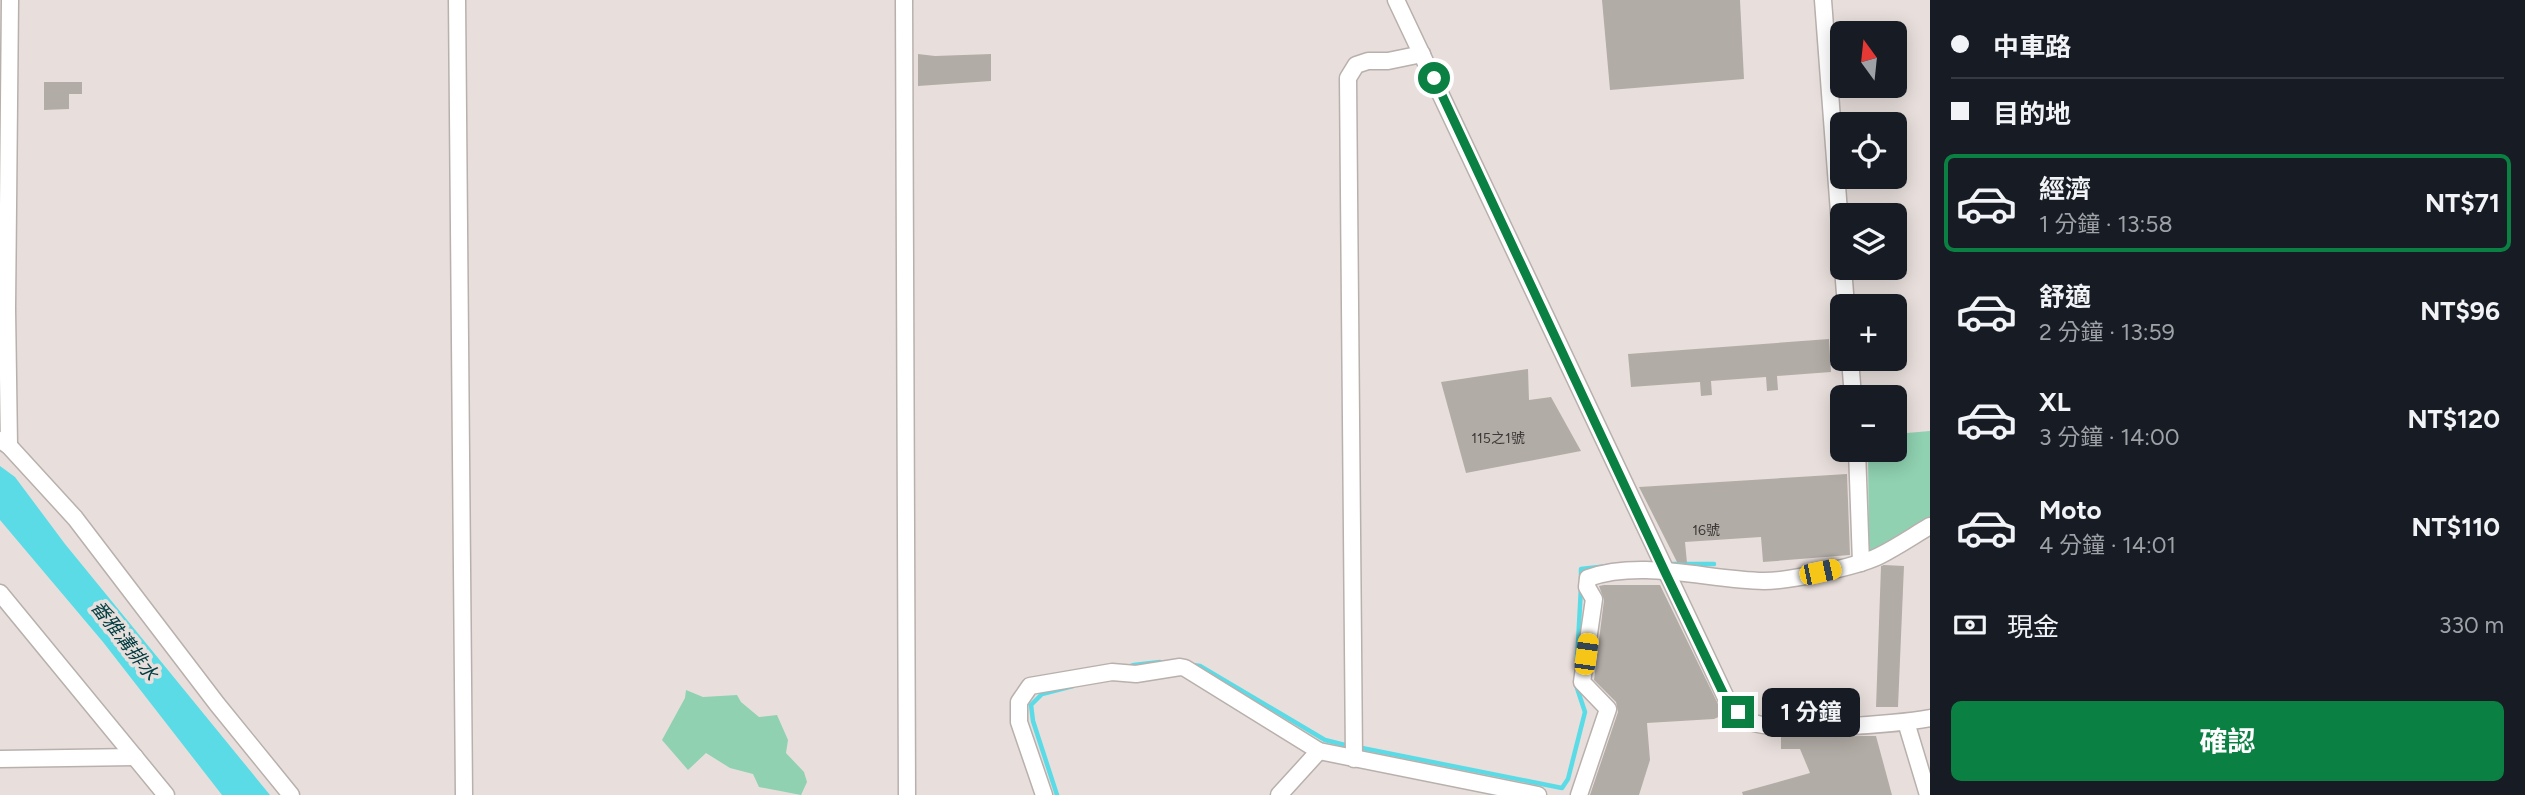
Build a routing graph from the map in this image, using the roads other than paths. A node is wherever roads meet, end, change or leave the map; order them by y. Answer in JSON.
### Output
{"nodes":[{"id":1,"x":10,"y":0,"type":"edge"},
{"id":2,"x":457,"y":0,"type":"edge"},
{"id":3,"x":904,"y":0,"type":"edge"},
{"id":4,"x":1396,"y":0,"type":"edge"},
{"id":5,"x":1823,"y":0,"type":"edge"},
{"id":6,"x":1422,"y":54,"type":"junction"},
{"id":7,"x":1838,"y":203,"type":"edge"},
{"id":8,"x":4,"y":443,"type":"edge"},
{"id":9,"x":1857,"y":462,"type":"edge"},
{"id":10,"x":1930,"y":526,"type":"edge"},
{"id":11,"x":1861,"y":563,"type":"junction"},
{"id":12,"x":1665,"y":572,"type":"junction"},
{"id":13,"x":0,"y":593,"type":"edge"},
{"id":14,"x":1930,"y":718,"type":"edge"},
{"id":15,"x":1906,"y":722,"type":"junction"},
{"id":16,"x":1319,"y":751,"type":"junction"},
{"id":17,"x":135,"y":757,"type":"junction"},
{"id":18,"x":0,"y":759,"type":"edge"},
{"id":19,"x":1354,"y":759,"type":"junction"},
{"id":20,"x":166,"y":795,"type":"edge"},
{"id":21,"x":291,"y":795,"type":"edge"},
{"id":22,"x":464,"y":795,"type":"edge"},
{"id":23,"x":907,"y":795,"type":"edge"},
{"id":24,"x":1044,"y":795,"type":"edge"},
{"id":25,"x":1279,"y":795,"type":"edge"},
{"id":26,"x":1538,"y":795,"type":"edge"},
{"id":27,"x":1579,"y":795,"type":"edge"},
{"id":28,"x":1928,"y":795,"type":"edge"}],
"edges":[{"from":1,"to":8,"type":"street"},
{"from":2,"to":22,"type":"street"},
{"from":3,"to":23,"type":"street"},
{"from":4,"to":6,"type":"street"},
{"from":5,"to":7,"type":"street"},
{"from":6,"to":12,"type":"street"},
{"from":6,"to":19,"type":"street"},
{"from":8,"to":21,"type":"street"},
{"from":9,"to":11,"type":"street"},
{"from":10,"to":11,"type":"street"},
{"from":11,"to":12,"type":"street"},
{"from":12,"to":15,"type":"street"},
{"from":12,"to":27,"type":"street"},
{"from":13,"to":17,"type":"street"},
{"from":14,"to":15,"type":"street"},
{"from":15,"to":28,"type":"street"},
{"from":16,"to":19,"type":"street"},
{"from":16,"to":24,"type":"street"},
{"from":16,"to":25,"type":"street"},
{"from":17,"to":18,"type":"street"},
{"from":17,"to":20,"type":"street"},
{"from":19,"to":26,"type":"street"}]}
